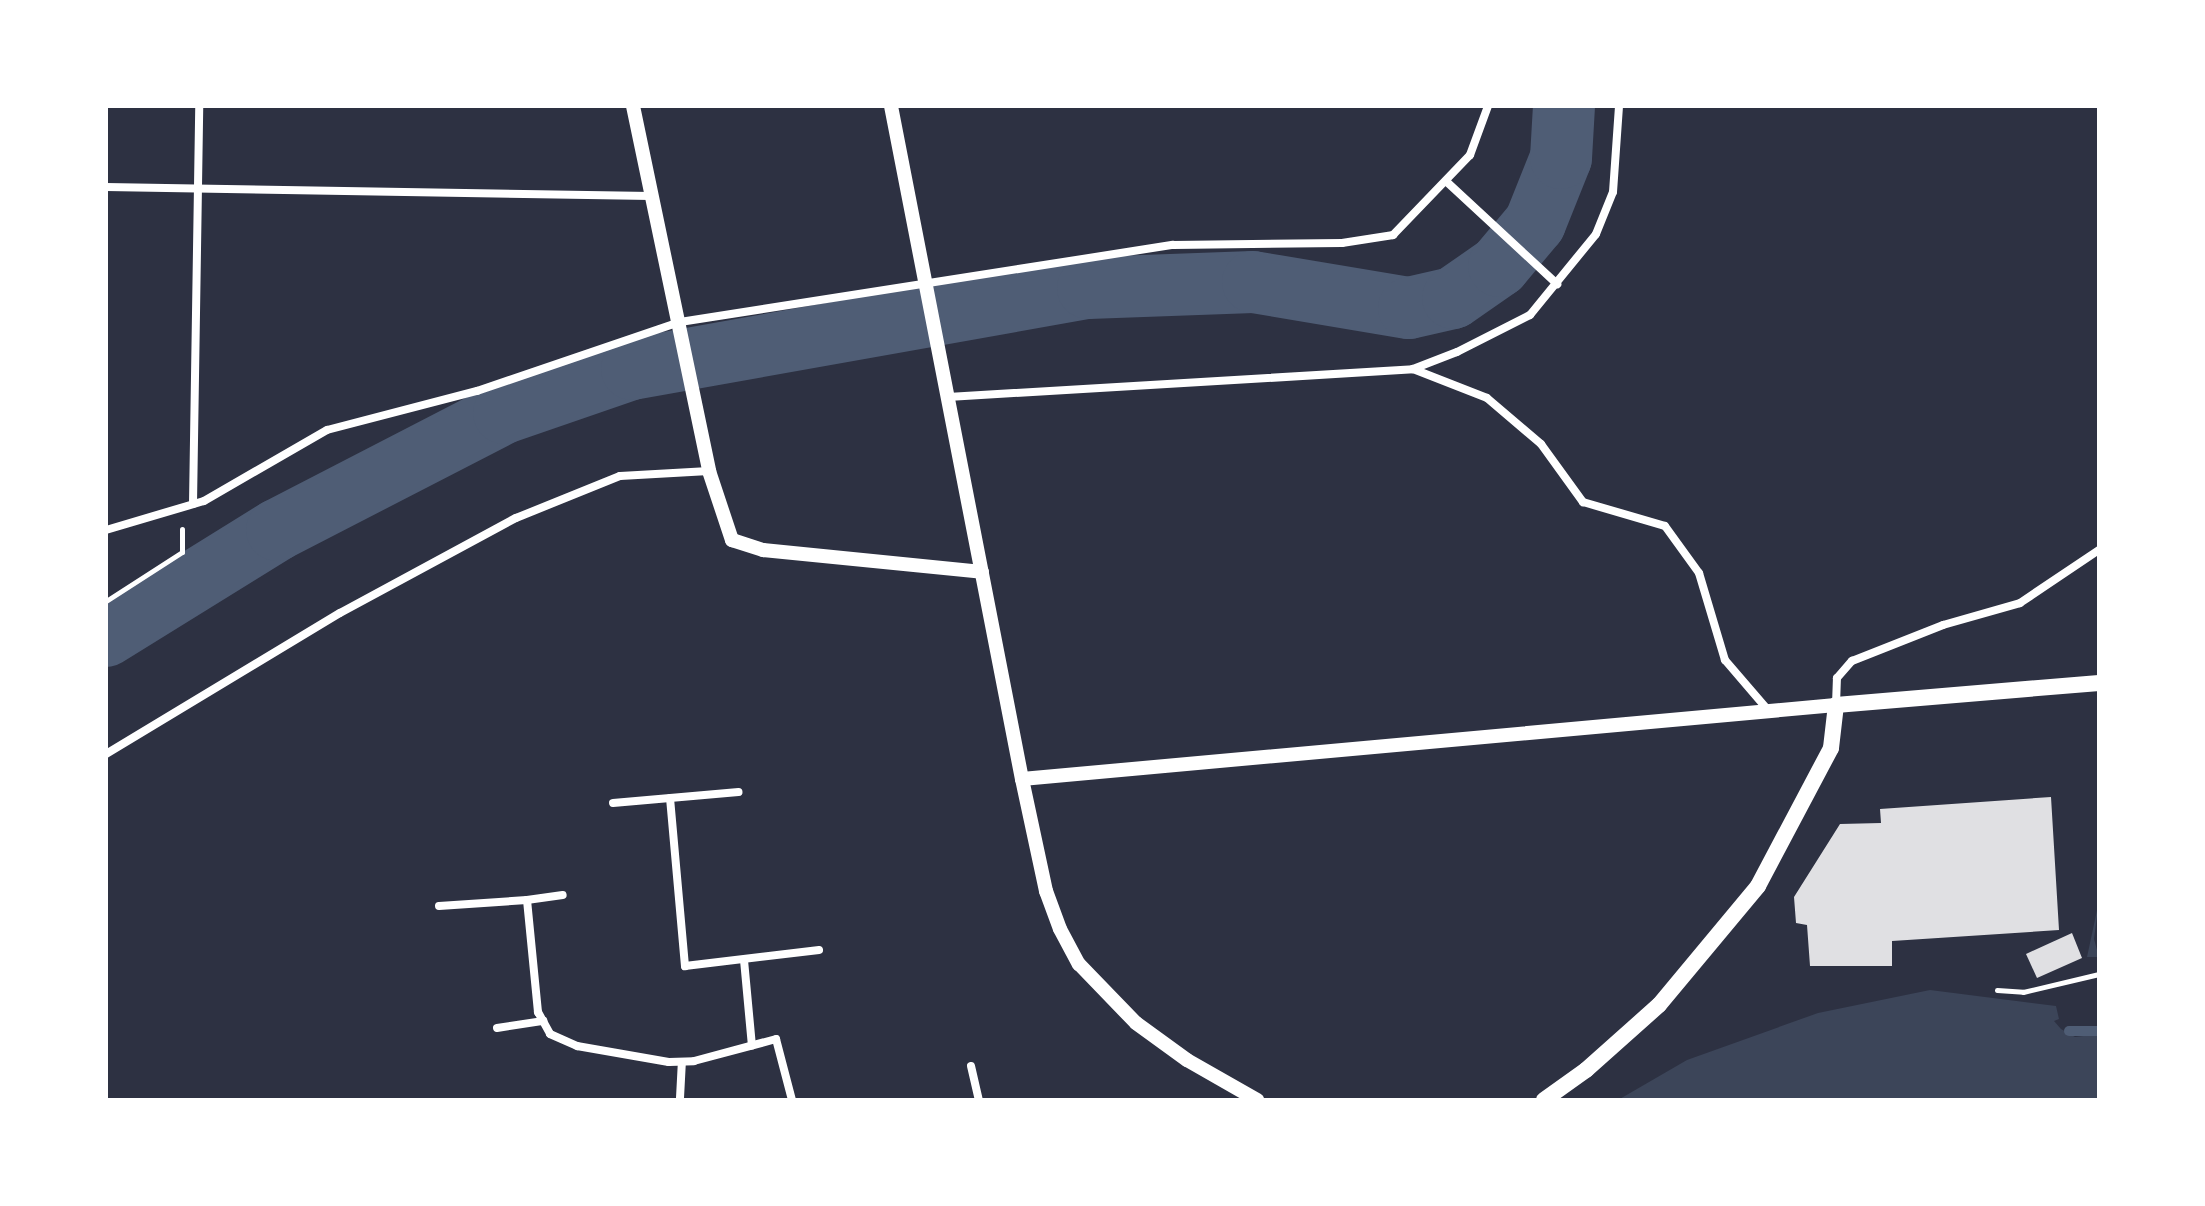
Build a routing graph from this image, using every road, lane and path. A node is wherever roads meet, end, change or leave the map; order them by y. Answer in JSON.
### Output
{"nodes":[{"id":1,"x":199,"y":106,"type":"edge"},
{"id":2,"x":633,"y":106,"type":"edge"},
{"id":3,"x":891,"y":106,"type":"edge"},
{"id":4,"x":1488,"y":106,"type":"edge"},
{"id":5,"x":1619,"y":106,"type":"edge"},
{"id":6,"x":1448,"y":183,"type":"junction"},
{"id":7,"x":106,"y":187,"type":"edge"},
{"id":8,"x":198,"y":189,"type":"junction"},
{"id":9,"x":651,"y":196,"type":"junction"},
{"id":10,"x":1557,"y":284,"type":"junction"},
{"id":11,"x":927,"y":288,"type":"junction"},
{"id":12,"x":680,"y":322,"type":"junction"},
{"id":13,"x":1413,"y":369,"type":"junction"},
{"id":14,"x":948,"y":397,"type":"junction"},
{"id":15,"x":709,"y":471,"type":"junction"},
{"id":16,"x":193,"y":504,"type":"junction"},
{"id":17,"x":175,"y":509,"type":"junction"},
{"id":18,"x":106,"y":530,"type":"edge"},
{"id":19,"x":2099,"y":550,"type":"edge"},
{"id":20,"x":982,"y":572,"type":"junction"},
{"id":21,"x":106,"y":601,"type":"edge"},
{"id":22,"x":2099,"y":683,"type":"edge"},
{"id":23,"x":1836,"y":705,"type":"junction"},
{"id":24,"x":1768,"y":710,"type":"junction"},
{"id":25,"x":106,"y":754,"type":"edge"},
{"id":26,"x":1022,"y":779,"type":"junction"},
{"id":27,"x":739,"y":792,"type":"dead end"},
{"id":28,"x":670,"y":798,"type":"junction"},
{"id":29,"x":613,"y":803,"type":"dead end"},
{"id":30,"x":563,"y":895,"type":"dead end"},
{"id":31,"x":527,"y":900,"type":"junction"},
{"id":32,"x":439,"y":906,"type":"dead end"},
{"id":33,"x":819,"y":950,"type":"dead end"},
{"id":34,"x":744,"y":960,"type":"junction"},
{"id":35,"x":2099,"y":974,"type":"edge"},
{"id":36,"x":1997,"y":990,"type":"dead end"},
{"id":37,"x":543,"y":1021,"type":"junction"},
{"id":38,"x":497,"y":1028,"type":"dead end"},
{"id":39,"x":752,"y":1046,"type":"junction"},
{"id":40,"x":682,"y":1062,"type":"junction"},
{"id":41,"x":971,"y":1066,"type":"dead end"},
{"id":42,"x":680,"y":1098,"type":"dead end"},
{"id":43,"x":792,"y":1100,"type":"edge"},
{"id":44,"x":979,"y":1100,"type":"edge"},
{"id":45,"x":1257,"y":1100,"type":"edge"},
{"id":46,"x":1544,"y":1100,"type":"edge"}],
"edges":[{"from":1,"to":8,"type":"street"},
{"from":2,"to":9,"type":"street"},
{"from":3,"to":11,"type":"street"},
{"from":4,"to":6,"type":"street"},
{"from":5,"to":10,"type":"street"},
{"from":6,"to":10,"type":"street"},
{"from":6,"to":11,"type":"street"},
{"from":7,"to":8,"type":"street"},
{"from":8,"to":9,"type":"street"},
{"from":8,"to":16,"type":"street"},
{"from":9,"to":12,"type":"street"},
{"from":10,"to":13,"type":"street"},
{"from":11,"to":12,"type":"street"},
{"from":11,"to":14,"type":"street"},
{"from":12,"to":15,"type":"street"},
{"from":12,"to":16,"type":"street"},
{"from":13,"to":14,"type":"street"},
{"from":13,"to":24,"type":"street"},
{"from":14,"to":20,"type":"street"},
{"from":15,"to":20,"type":"street"},
{"from":15,"to":25,"type":"street"},
{"from":16,"to":17,"type":"street"},
{"from":17,"to":18,"type":"street"},
{"from":17,"to":21,"type":"path"},
{"from":19,"to":23,"type":"street"},
{"from":20,"to":26,"type":"street"},
{"from":22,"to":23,"type":"main road"},
{"from":23,"to":24,"type":"street"},
{"from":23,"to":46,"type":"main road"},
{"from":24,"to":26,"type":"street"},
{"from":26,"to":45,"type":"street"},
{"from":27,"to":28,"type":"street"},
{"from":28,"to":29,"type":"street"},
{"from":28,"to":34,"type":"street"},
{"from":30,"to":31,"type":"street"},
{"from":31,"to":32,"type":"street"},
{"from":31,"to":37,"type":"street"},
{"from":33,"to":34,"type":"street"},
{"from":34,"to":39,"type":"street"},
{"from":35,"to":36,"type":"path"},
{"from":37,"to":38,"type":"street"},
{"from":37,"to":40,"type":"street"},
{"from":39,"to":40,"type":"street"},
{"from":39,"to":43,"type":"street"},
{"from":40,"to":42,"type":"street"},
{"from":41,"to":44,"type":"street"}]}
